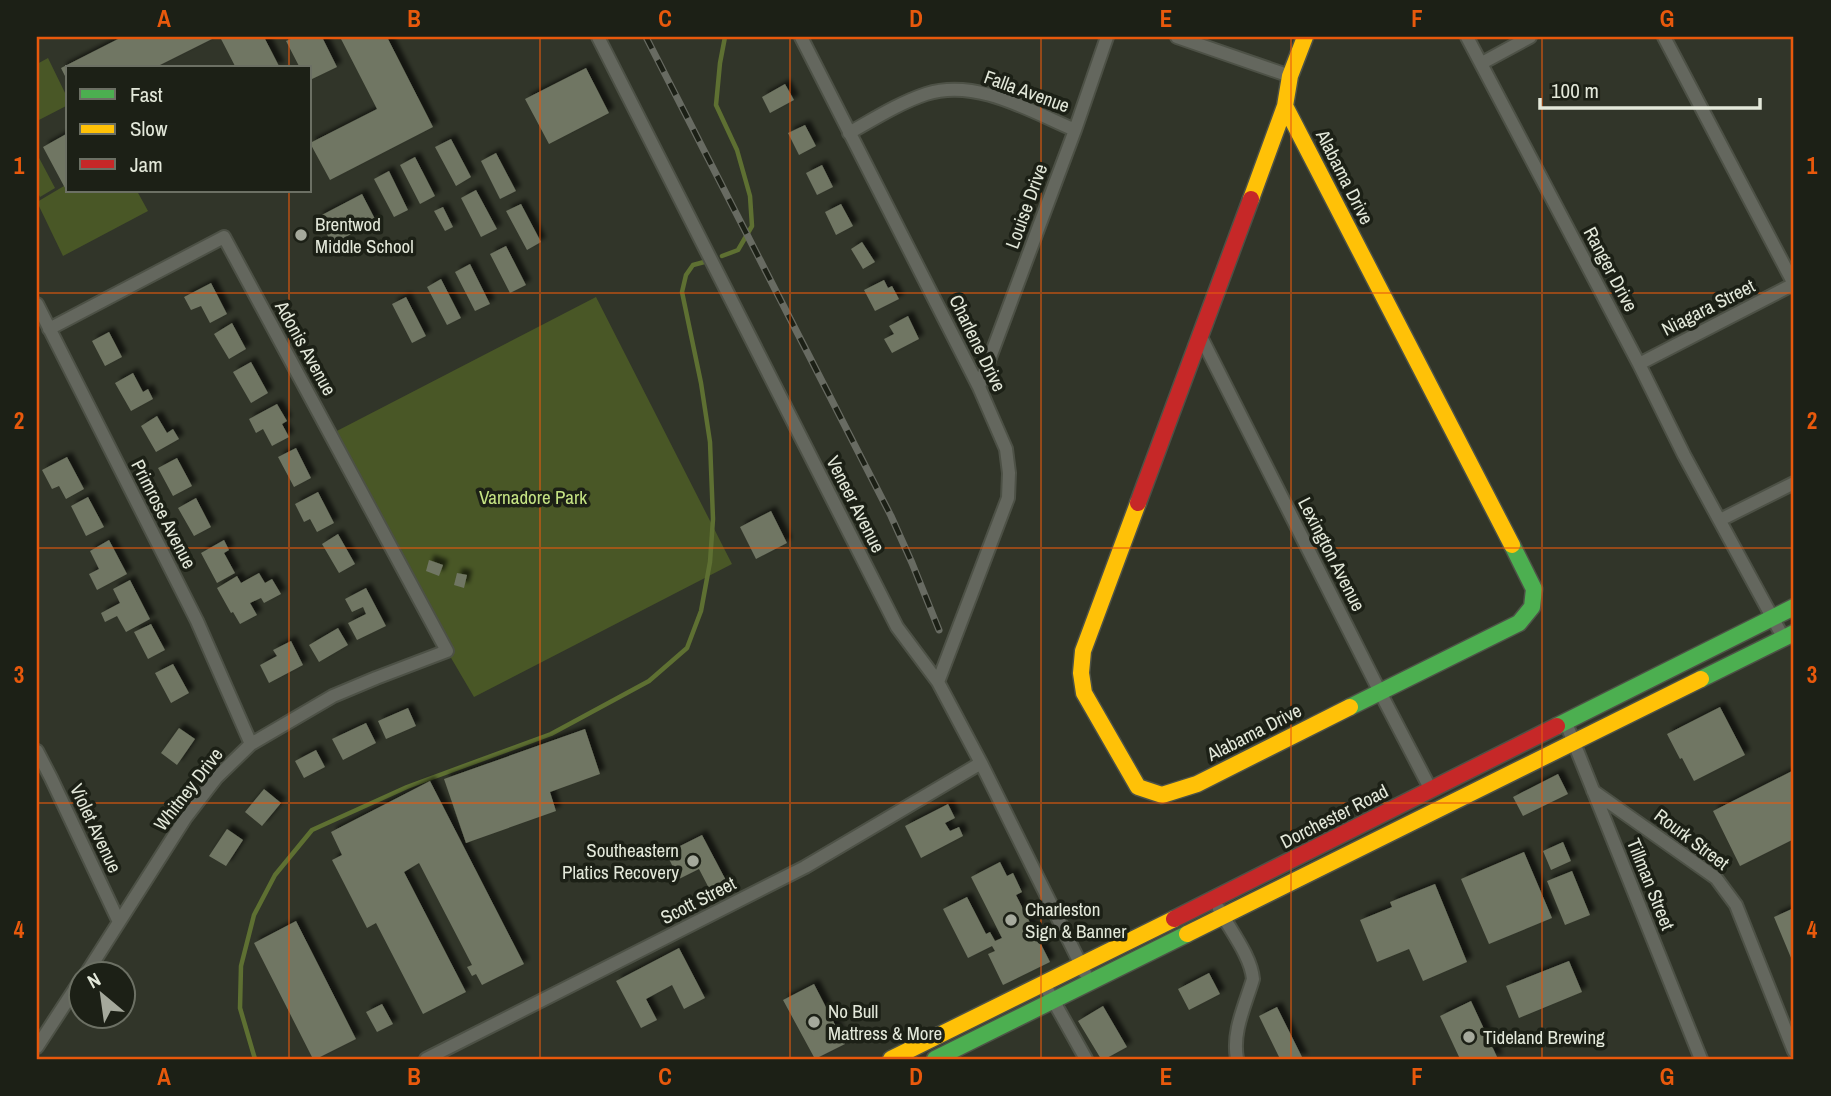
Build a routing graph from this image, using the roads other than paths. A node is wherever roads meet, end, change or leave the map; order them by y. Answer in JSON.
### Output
{"nodes":[{"id":1,"x":598,"y":37,"type":"edge"},
{"id":2,"x":801,"y":37,"type":"edge"},
{"id":3,"x":1107,"y":37,"type":"edge"},
{"id":4,"x":1177,"y":37,"type":"edge"},
{"id":5,"x":1305,"y":37,"type":"edge"},
{"id":6,"x":1467,"y":37,"type":"edge"},
{"id":7,"x":1530,"y":37,"type":"edge"},
{"id":8,"x":1664,"y":37,"type":"edge"},
{"id":9,"x":1482,"y":63,"type":"junction"},
{"id":10,"x":1290,"y":76,"type":"junction"},
{"id":11,"x":1285,"y":106,"type":"junction"},
{"id":12,"x":1075,"y":130,"type":"junction"},
{"id":13,"x":849,"y":133,"type":"junction"},
{"id":14,"x":1794,"y":284,"type":"edge"},
{"id":15,"x":37,"y":304,"type":"edge"},
{"id":16,"x":49,"y":329,"type":"junction"},
{"id":17,"x":1200,"y":335,"type":"junction"},
{"id":18,"x":1639,"y":364,"type":"junction"},
{"id":19,"x":979,"y":387,"type":"junction"},
{"id":20,"x":1794,"y":482,"type":"edge"},
{"id":21,"x":1720,"y":520,"type":"junction"},
{"id":22,"x":1794,"y":607,"type":"edge"},
{"id":23,"x":1772,"y":618,"type":"junction"},
{"id":24,"x":1789,"y":636,"type":"edge"},
{"id":25,"x":447,"y":651,"type":"joint"},
{"id":26,"x":938,"y":682,"type":"junction"},
{"id":27,"x":1380,"y":692,"type":"junction"},
{"id":28,"x":1566,"y":723,"type":"junction"},
{"id":29,"x":1573,"y":743,"type":"junction"},
{"id":30,"x":251,"y":744,"type":"junction"},
{"id":31,"x":37,"y":751,"type":"edge"},
{"id":32,"x":981,"y":763,"type":"junction"},
{"id":33,"x":1431,"y":790,"type":"junction"},
{"id":34,"x":1593,"y":791,"type":"junction"},
{"id":35,"x":1213,"y":900,"type":"junction"},
{"id":36,"x":1223,"y":917,"type":"junction"},
{"id":37,"x":119,"y":922,"type":"junction"},
{"id":38,"x":95,"y":960,"type":"edge"},
{"id":39,"x":1082,"y":966,"type":"junction"},
{"id":40,"x":1090,"y":983,"type":"junction"},
{"id":41,"x":1044,"y":984,"type":"junction"},
{"id":42,"x":1052,"y":1001,"type":"junction"},
{"id":43,"x":66,"y":1003,"type":"edge"},
{"id":44,"x":37,"y":1048,"type":"edge"},
{"id":45,"x":1794,"y":1051,"type":"edge"},
{"id":46,"x":426,"y":1059,"type":"edge"},
{"id":47,"x":891,"y":1059,"type":"edge"},
{"id":48,"x":936,"y":1059,"type":"edge"},
{"id":49,"x":1086,"y":1059,"type":"edge"},
{"id":50,"x":1237,"y":1059,"type":"edge"},
{"id":51,"x":1701,"y":1059,"type":"edge"}],
"edges":[{"from":1,"to":26,"type":"street","name":"Veneer Avenue"},
{"from":2,"to":13,"type":"street","name":"Charlene Drive"},
{"from":3,"to":12,"type":"street","name":"Louise Drive"},
{"from":4,"to":10,"type":"street"},
{"from":5,"to":10,"type":"main road","name":"Alabama Drive"},
{"from":6,"to":9,"type":"street","name":"Ranger Drive"},
{"from":7,"to":9,"type":"street"},
{"from":8,"to":14,"type":"street"},
{"from":9,"to":18,"type":"street","name":"Ranger Drive"},
{"from":10,"to":11,"type":"main road","name":"Alabama Drive"},
{"from":11,"to":17,"type":"main road","name":"Alabama Drive"},
{"from":11,"to":27,"type":"main road","name":"Alabama Drive"},
{"from":12,"to":13,"type":"street","name":"Falla Avenue"},
{"from":12,"to":19,"type":"street","name":"Louise Drive"},
{"from":13,"to":19,"type":"street","name":"Charlene Drive"},
{"from":14,"to":18,"type":"street","name":"Niagara Street"},
{"from":15,"to":16,"type":"street","name":"Primrose Avenue"},
{"from":16,"to":25,"type":"street","name":"Adonis Avenue"},
{"from":16,"to":30,"type":"street","name":"Primrose Avenue"},
{"from":17,"to":27,"type":"street","name":"Lexington Avenue"},
{"from":17,"to":27,"type":"main road","name":"Alabama Drive"},
{"from":18,"to":21,"type":"street","name":"Ranger Drive"},
{"from":19,"to":26,"type":"street","name":"Charlene Drive"},
{"from":20,"to":21,"type":"street"},
{"from":21,"to":23,"type":"street","name":"Ranger Drive"},
{"from":22,"to":23,"type":"main road","name":"Dorchester Road"},
{"from":23,"to":24,"type":"street","name":"Ranger Drive"},
{"from":23,"to":28,"type":"main road","name":"Dorchester Road"},
{"from":24,"to":29,"type":"main road","name":"Dorchester Road"},
{"from":25,"to":30,"type":"street","name":"Whitney Drive"},
{"from":26,"to":32,"type":"street","name":"Veneer Avenue"},
{"from":27,"to":33,"type":"street","name":"Lexington Avenue"},
{"from":28,"to":29,"type":"street","name":"Tillman Street"},
{"from":28,"to":33,"type":"main road","name":"Dorchester Road"},
{"from":29,"to":34,"type":"street","name":"Tillman Street"},
{"from":29,"to":36,"type":"main road","name":"Dorchester Road"},
{"from":30,"to":37,"type":"street","name":"Whitney Drive"},
{"from":31,"to":37,"type":"street","name":"Violet Avenue"},
{"from":32,"to":39,"type":"street","name":"Veneer Avenue"},
{"from":32,"to":46,"type":"street","name":"Scott Street"},
{"from":33,"to":35,"type":"main road","name":"Dorchester Road"},
{"from":34,"to":45,"type":"street","name":"Rourk Street"},
{"from":34,"to":51,"type":"street","name":"Tillman Street"},
{"from":35,"to":36,"type":"street"},
{"from":35,"to":39,"type":"main road","name":"Dorchester Road"},
{"from":36,"to":40,"type":"main road","name":"Dorchester Road"},
{"from":36,"to":50,"type":"street"},
{"from":37,"to":38,"type":"street","name":"Whitney Drive"},
{"from":39,"to":40,"type":"street","name":"Veneer Avenue"},
{"from":39,"to":41,"type":"main road","name":"Dorchester Road"},
{"from":40,"to":42,"type":"main road","name":"Dorchester Road"},
{"from":41,"to":42,"type":"street"},
{"from":41,"to":47,"type":"main road","name":"Dorchester Road"},
{"from":42,"to":48,"type":"main road","name":"Dorchester Road"},
{"from":42,"to":49,"type":"street"},
{"from":43,"to":44,"type":"street"}]}
